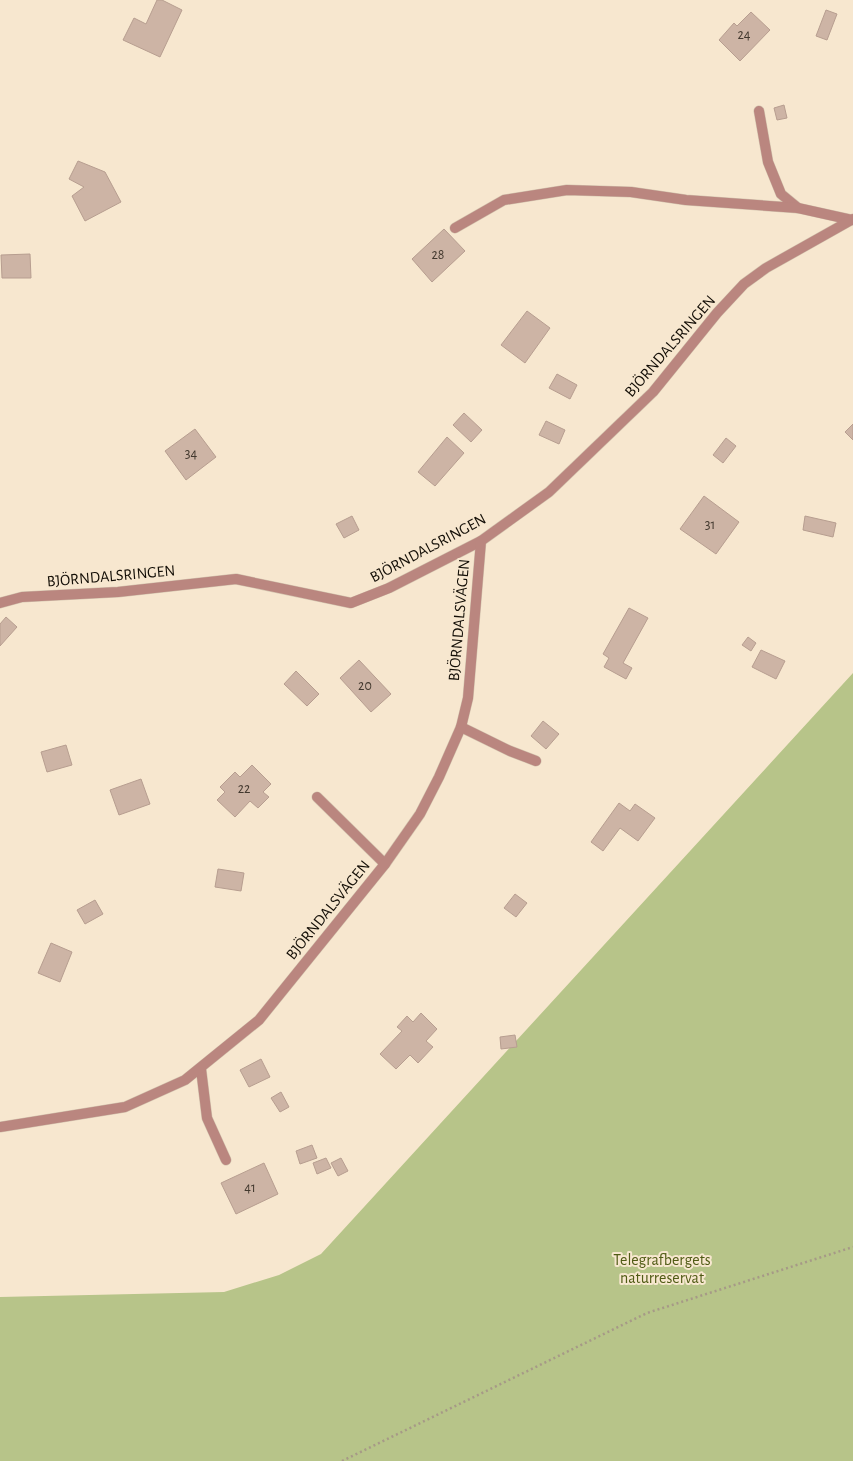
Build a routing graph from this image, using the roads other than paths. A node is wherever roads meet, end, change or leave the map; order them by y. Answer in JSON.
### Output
{"nodes":[{"id":1,"x":759,"y":111,"type":"dead end"},
{"id":2,"x":798,"y":208,"type":"junction"},
{"id":3,"x":852,"y":220,"type":"edge"},
{"id":4,"x":455,"y":228,"type":"dead end"},
{"id":5,"x":481,"y":541,"type":"junction"},
{"id":6,"x":0,"y":603,"type":"edge"},
{"id":7,"x":461,"y":727,"type":"junction"},
{"id":8,"x":536,"y":761,"type":"dead end"},
{"id":9,"x":317,"y":797,"type":"dead end"},
{"id":10,"x":385,"y":864,"type":"junction"},
{"id":11,"x":201,"y":1069,"type":"junction"},
{"id":12,"x":0,"y":1127,"type":"edge"},
{"id":13,"x":226,"y":1160,"type":"dead end"}],
"edges":[{"from":1,"to":2,"type":"street"},
{"from":2,"to":3,"type":"street","name":"BJÖRNDALSRINGEN"},
{"from":2,"to":4,"type":"street","name":"BJÖRNDALSRINGEN"},
{"from":3,"to":5,"type":"street","name":"BJÖRNDALSRINGEN"},
{"from":5,"to":6,"type":"street","name":"BJÖRNDALSRINGEN"},
{"from":5,"to":7,"type":"street","name":"BJÖRNDALSVÄGEN"},
{"from":7,"to":8,"type":"street"},
{"from":7,"to":10,"type":"street","name":"BJÖRNDALSVÄGEN"},
{"from":9,"to":10,"type":"street"},
{"from":10,"to":11,"type":"street","name":"BJÖRNDALSVÄGEN"},
{"from":11,"to":12,"type":"street","name":"BJÖRNDALSVÄGEN"},
{"from":11,"to":13,"type":"street"}]}
